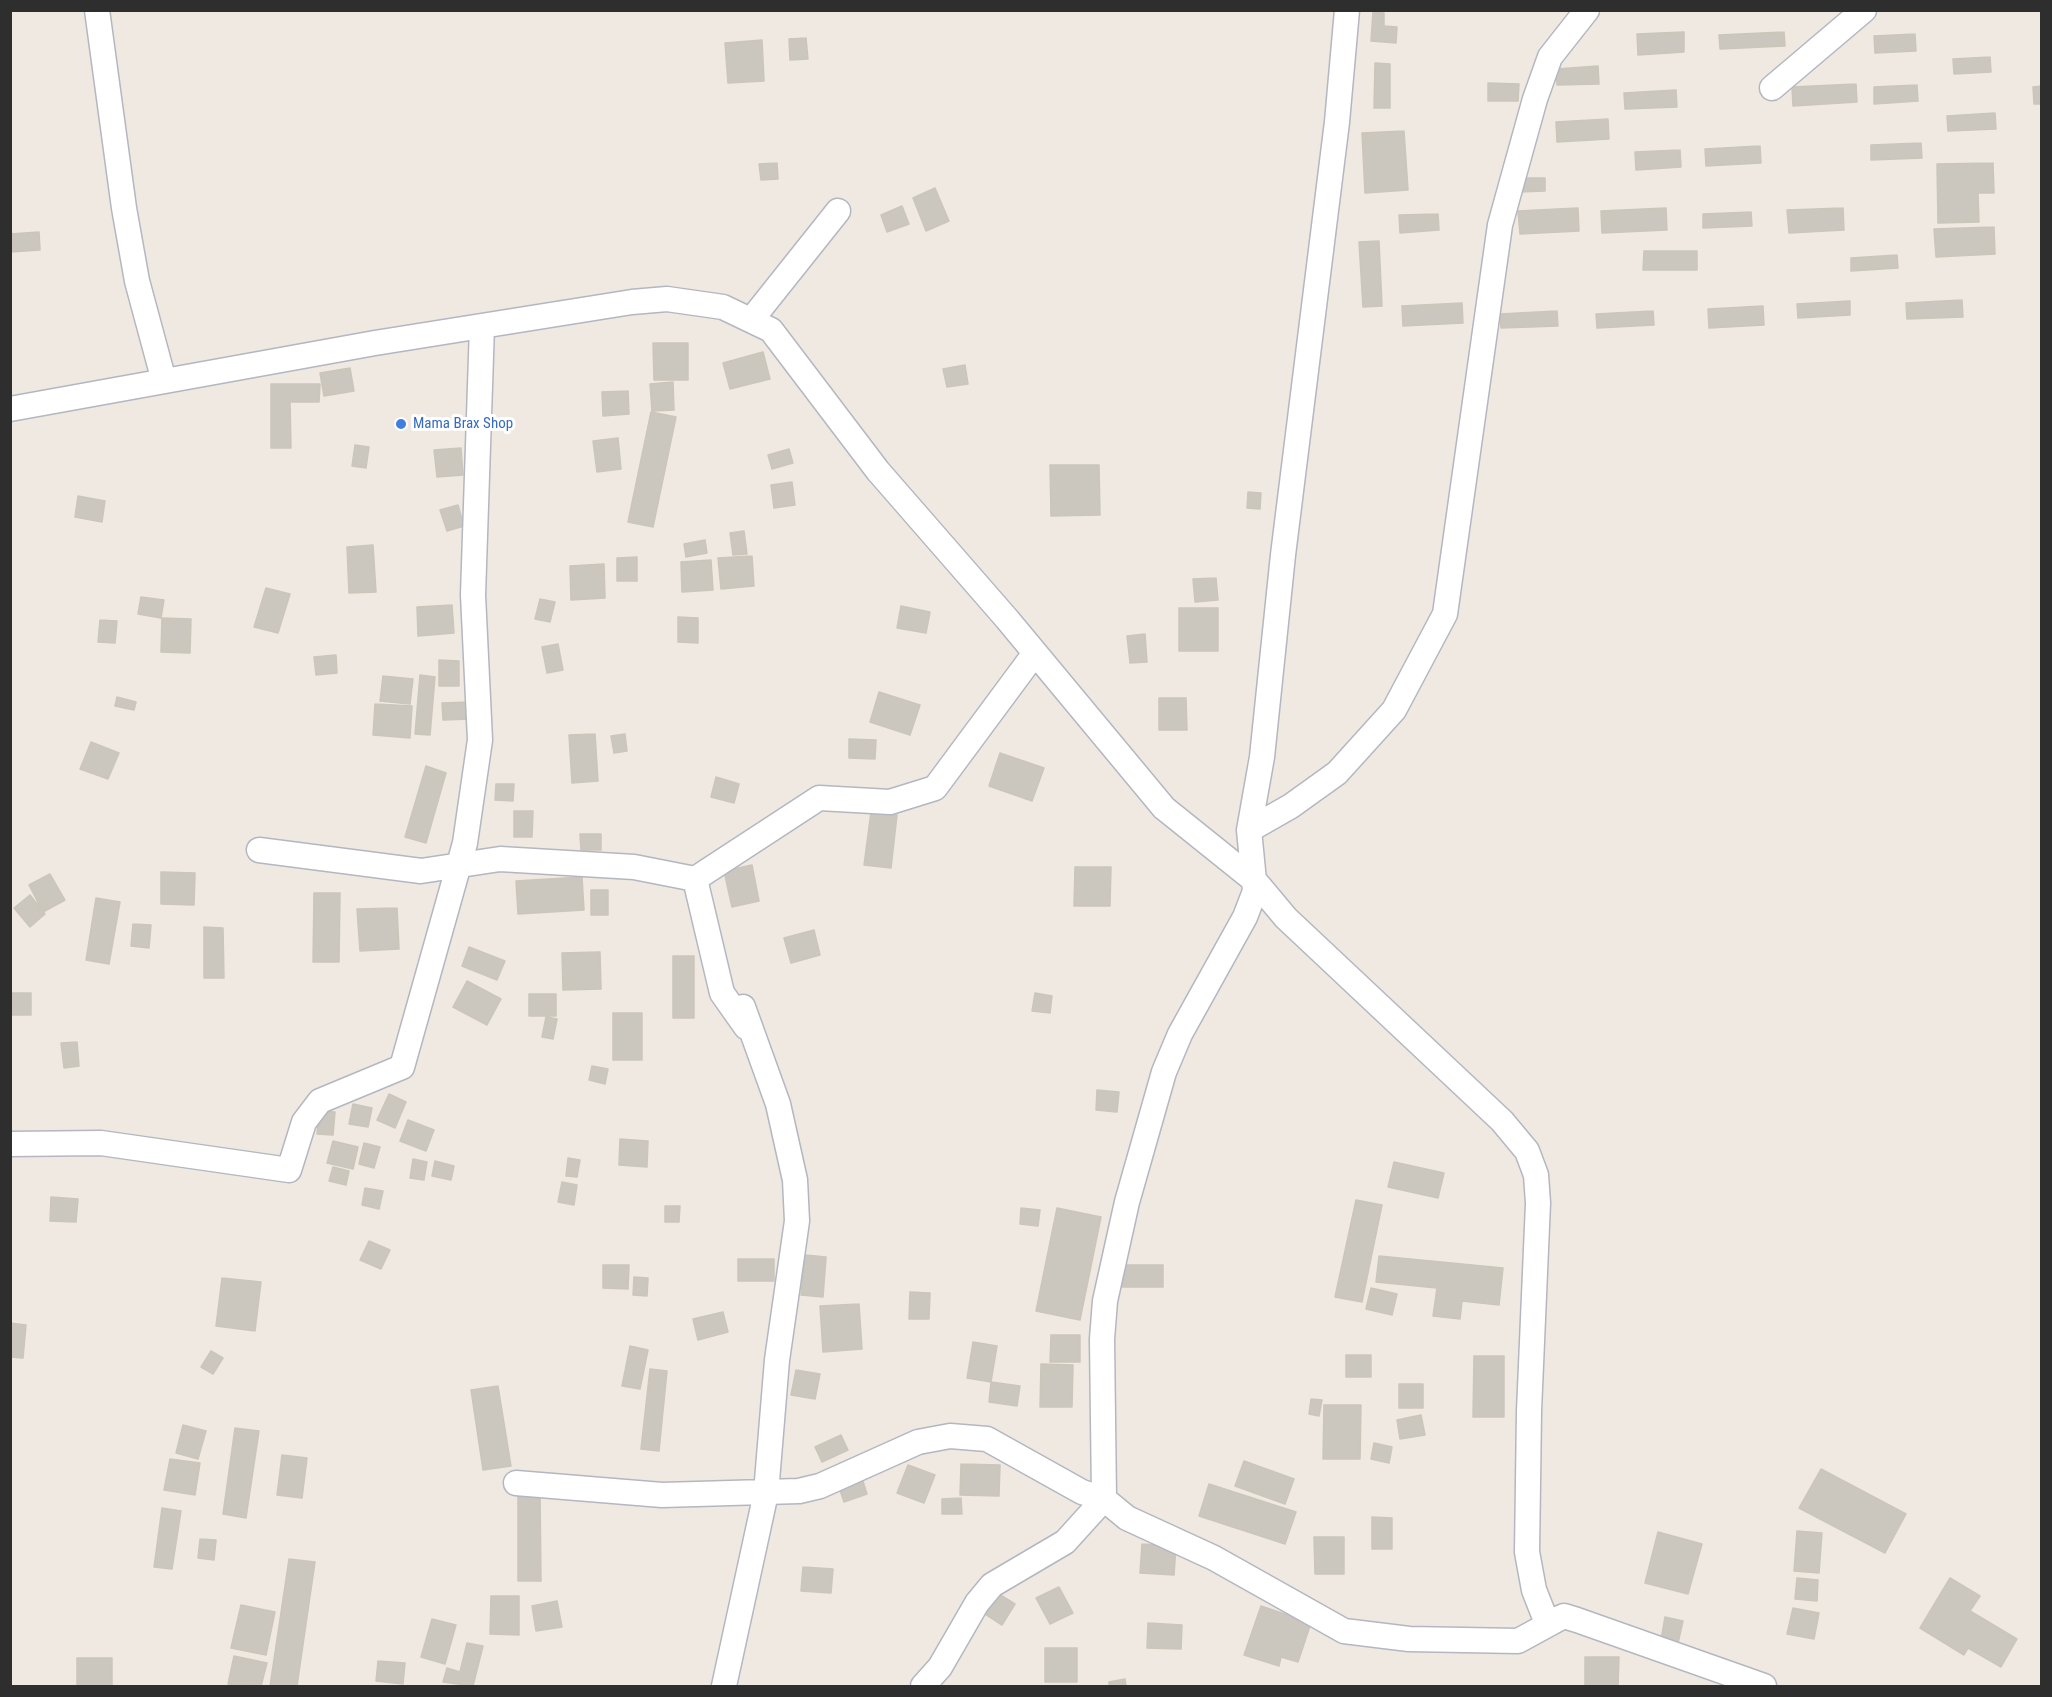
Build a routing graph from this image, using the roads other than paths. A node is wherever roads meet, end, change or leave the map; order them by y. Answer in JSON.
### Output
{"nodes":[{"id":1,"x":98,"y":10,"type":"edge"},
{"id":2,"x":1347,"y":10,"type":"edge"},
{"id":3,"x":1587,"y":10,"type":"edge"},
{"id":4,"x":1864,"y":10,"type":"edge"},
{"id":5,"x":1772,"y":88,"type":"dead end"},
{"id":6,"x":838,"y":211,"type":"dead end"},
{"id":7,"x":752,"y":319,"type":"junction"},
{"id":8,"x":482,"y":326,"type":"junction"},
{"id":9,"x":164,"y":381,"type":"junction"},
{"id":10,"x":10,"y":409,"type":"edge"},
{"id":11,"x":1035,"y":653,"type":"junction"},
{"id":12,"x":1249,"y":830,"type":"junction"},
{"id":13,"x":259,"y":850,"type":"dead end"},
{"id":14,"x":457,"y":865,"type":"junction"},
{"id":15,"x":695,"y":879,"type":"junction"},
{"id":16,"x":1255,"y":881,"type":"junction"},
{"id":17,"x":743,"y":1007,"type":"dead end"},
{"id":18,"x":758,"y":1044,"type":"junction"},
{"id":19,"x":10,"y":1144,"type":"edge"},
{"id":20,"x":516,"y":1483,"type":"dead end"},
{"id":21,"x":766,"y":1493,"type":"junction"},
{"id":22,"x":1104,"y":1499,"type":"junction"},
{"id":23,"x":1564,"y":1616,"type":"junction"},
{"id":24,"x":724,"y":1686,"type":"edge"},
{"id":25,"x":923,"y":1686,"type":"edge"},
{"id":26,"x":1764,"y":1686,"type":"edge"}],
"edges":[{"from":1,"to":9,"type":"street"},
{"from":2,"to":12,"type":"street"},
{"from":3,"to":12,"type":"street"},
{"from":4,"to":5,"type":"street"},
{"from":6,"to":7,"type":"street"},
{"from":7,"to":8,"type":"street"},
{"from":7,"to":11,"type":"street"},
{"from":8,"to":9,"type":"street"},
{"from":8,"to":14,"type":"street"},
{"from":9,"to":10,"type":"street"},
{"from":11,"to":15,"type":"street"},
{"from":11,"to":16,"type":"street"},
{"from":12,"to":16,"type":"street"},
{"from":13,"to":14,"type":"street"},
{"from":14,"to":15,"type":"street"},
{"from":14,"to":19,"type":"street"},
{"from":15,"to":18,"type":"street"},
{"from":16,"to":22,"type":"street"},
{"from":16,"to":23,"type":"street"},
{"from":17,"to":18,"type":"street"},
{"from":18,"to":21,"type":"street"},
{"from":20,"to":21,"type":"street"},
{"from":21,"to":22,"type":"street"},
{"from":21,"to":24,"type":"street"},
{"from":22,"to":23,"type":"street"},
{"from":22,"to":25,"type":"street"},
{"from":23,"to":26,"type":"street"}]}
